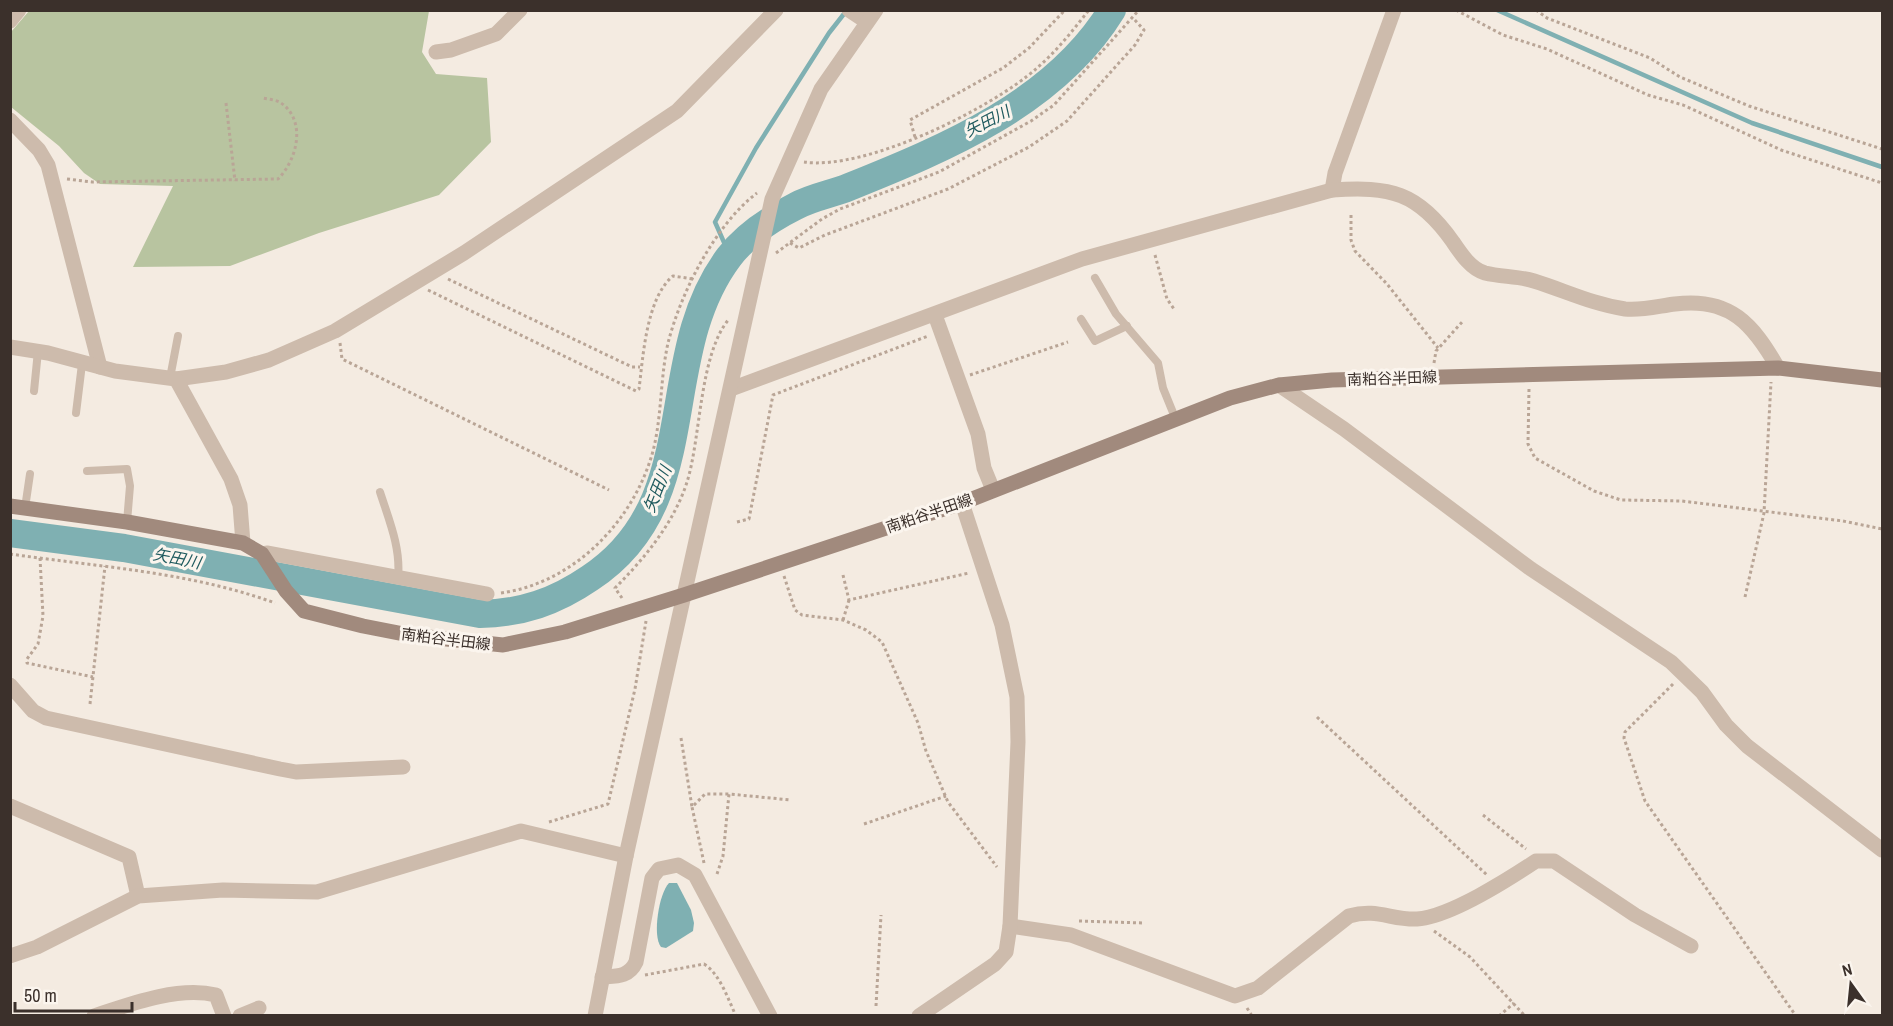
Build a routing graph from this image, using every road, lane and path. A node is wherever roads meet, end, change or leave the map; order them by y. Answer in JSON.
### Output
{"nodes":[{"id":1,"x":19,"y":10,"type":"edge"},
{"id":2,"x":520,"y":10,"type":"edge"},
{"id":3,"x":776,"y":10,"type":"edge"},
{"id":4,"x":849,"y":10,"type":"edge"},
{"id":5,"x":1065,"y":10,"type":"edge"},
{"id":6,"x":1089,"y":10,"type":"edge"},
{"id":7,"x":1139,"y":10,"type":"edge"},
{"id":8,"x":1394,"y":10,"type":"edge"},
{"id":9,"x":1456,"y":10,"type":"edge"},
{"id":10,"x":1536,"y":10,"type":"edge"},
{"id":11,"x":871,"y":16,"type":"edge"},
{"id":12,"x":1134,"y":19,"type":"junction"},
{"id":13,"x":10,"y":21,"type":"edge"},
{"id":14,"x":436,"y":52,"type":"dead end"},
{"id":15,"x":263,"y":98,"type":"dead end"},
{"id":16,"x":226,"y":103,"type":"dead end"},
{"id":17,"x":10,"y":120,"type":"edge"},
{"id":18,"x":915,"y":137,"type":"junction"},
{"id":19,"x":1882,"y":149,"type":"edge"},
{"id":20,"x":788,"y":159,"type":"junction"},
{"id":21,"x":53,"y":180,"type":"junction"},
{"id":22,"x":235,"y":181,"type":"junction"},
{"id":23,"x":1882,"y":183,"type":"edge"},
{"id":24,"x":1332,"y":190,"type":"junction"},
{"id":25,"x":774,"y":194,"type":"junction"},
{"id":26,"x":1351,"y":215,"type":"dead end"},
{"id":27,"x":1152,"y":240,"type":"junction"},
{"id":28,"x":790,"y":243,"type":"junction"},
{"id":29,"x":760,"y":255,"type":"junction"},
{"id":30,"x":439,"y":268,"type":"junction"},
{"id":31,"x":1095,"y":278,"type":"dead end"},
{"id":32,"x":693,"y":279,"type":"junction"},
{"id":33,"x":418,"y":281,"type":"junction"},
{"id":34,"x":1174,"y":309,"type":"dead end"},
{"id":35,"x":747,"y":314,"type":"junction"},
{"id":36,"x":935,"y":315,"type":"junction"},
{"id":37,"x":1081,"y":319,"type":"dead end"},
{"id":38,"x":1463,"y":321,"type":"dead end"},
{"id":39,"x":1127,"y":326,"type":"junction"},
{"id":40,"x":335,"y":331,"type":"junction"},
{"id":41,"x":940,"y":332,"type":"junction"},
{"id":42,"x":178,"y":336,"type":"dead end"},
{"id":43,"x":1095,"y":341,"type":"junction"},
{"id":44,"x":1068,"y":342,"type":"dead end"},
{"id":45,"x":10,"y":347,"type":"edge"},
{"id":46,"x":1438,"y":348,"type":"junction"},
{"id":47,"x":38,"y":350,"type":"junction"},
{"id":48,"x":1096,"y":351,"type":"dead end"},
{"id":49,"x":82,"y":364,"type":"junction"},
{"id":50,"x":100,"y":367,"type":"junction"},
{"id":51,"x":641,"y":367,"type":"junction"},
{"id":52,"x":1775,"y":368,"type":"junction"},
{"id":53,"x":1528,"y":374,"type":"junction"},
{"id":54,"x":1433,"y":377,"type":"junction"},
{"id":55,"x":173,"y":379,"type":"junction"},
{"id":56,"x":959,"y":379,"type":"junction"},
{"id":57,"x":1882,"y":380,"type":"edge"},
{"id":58,"x":1279,"y":385,"type":"junction"},
{"id":59,"x":731,"y":389,"type":"junction"},
{"id":60,"x":34,"y":391,"type":"dead end"},
{"id":61,"x":76,"y":413,"type":"dead end"},
{"id":62,"x":1176,"y":420,"type":"junction"},
{"id":63,"x":87,"y":471,"type":"dead end"},
{"id":64,"x":30,"y":474,"type":"dead end"},
{"id":65,"x":609,"y":490,"type":"dead end"},
{"id":66,"x":993,"y":490,"type":"junction"},
{"id":67,"x":380,"y":492,"type":"dead end"},
{"id":68,"x":962,"y":503,"type":"junction"},
{"id":69,"x":18,"y":507,"type":"edge"},
{"id":70,"x":1764,"y":513,"type":"junction"},
{"id":71,"x":127,"y":522,"type":"junction"},
{"id":72,"x":737,"y":522,"type":"dead end"},
{"id":73,"x":1882,"y":529,"type":"edge"},
{"id":74,"x":243,"y":543,"type":"junction"},
{"id":75,"x":10,"y":554,"type":"edge"},
{"id":76,"x":262,"y":554,"type":"junction"},
{"id":77,"x":40,"y":558,"type":"junction"},
{"id":78,"x":779,"y":564,"type":"junction"},
{"id":79,"x":105,"y":565,"type":"junction"},
{"id":80,"x":986,"y":572,"type":"junction"},
{"id":81,"x":843,"y":575,"type":"dead end"},
{"id":82,"x":398,"y":579,"type":"junction"},
{"id":83,"x":487,"y":594,"type":"joint"},
{"id":84,"x":684,"y":595,"type":"junction"},
{"id":85,"x":290,"y":596,"type":"junction"},
{"id":86,"x":1745,"y":597,"type":"dead end"},
{"id":87,"x":849,"y":600,"type":"junction"},
{"id":88,"x":651,"y":606,"type":"junction"},
{"id":89,"x":632,"y":612,"type":"junction"},
{"id":90,"x":843,"y":620,"type":"junction"},
{"id":91,"x":1684,"y":674,"type":"junction"},
{"id":92,"x":93,"y":677,"type":"junction"},
{"id":93,"x":10,"y":685,"type":"edge"},
{"id":94,"x":90,"y":704,"type":"dead end"},
{"id":95,"x":1317,"y":717,"type":"dead end"},
{"id":96,"x":681,"y":738,"type":"dead end"},
{"id":97,"x":403,"y":767,"type":"dead end"},
{"id":98,"x":729,"y":794,"type":"junction"},
{"id":99,"x":946,"y":796,"type":"junction"},
{"id":100,"x":791,"y":800,"type":"dead end"},
{"id":101,"x":10,"y":806,"type":"edge"},
{"id":102,"x":692,"y":807,"type":"junction"},
{"id":103,"x":1483,"y":815,"type":"dead end"},
{"id":104,"x":864,"y":824,"type":"dead end"},
{"id":105,"x":521,"y":831,"type":"junction"},
{"id":106,"x":1882,"y":850,"type":"edge"},
{"id":107,"x":626,"y":856,"type":"junction"},
{"id":108,"x":1536,"y":861,"type":"junction"},
{"id":109,"x":705,"y":864,"type":"dead end"},
{"id":110,"x":717,"y":874,"type":"dead end"},
{"id":111,"x":1012,"y":881,"type":"junction"},
{"id":112,"x":1495,"y":885,"type":"junction"},
{"id":113,"x":138,"y":896,"type":"junction"},
{"id":114,"x":881,"y":915,"type":"dead end"},
{"id":115,"x":1423,"y":917,"type":"junction"},
{"id":116,"x":1010,"y":926,"type":"junction"},
{"id":117,"x":1691,"y":946,"type":"dead end"},
{"id":118,"x":10,"y":956,"type":"edge"},
{"id":119,"x":630,"y":972,"type":"junction"},
{"id":120,"x":602,"y":977,"type":"junction"},
{"id":121,"x":1514,"y":1003,"type":"junction"},
{"id":122,"x":876,"y":1006,"type":"dead end"},
{"id":123,"x":258,"y":1008,"type":"dead end"},
{"id":124,"x":116,"y":1012,"type":"edge"},
{"id":125,"x":924,"y":1014,"type":"edge"},
{"id":126,"x":94,"y":1016,"type":"edge"},
{"id":127,"x":224,"y":1016,"type":"edge"},
{"id":128,"x":240,"y":1016,"type":"edge"},
{"id":129,"x":595,"y":1016,"type":"edge"},
{"id":130,"x":736,"y":1016,"type":"edge"},
{"id":131,"x":771,"y":1016,"type":"edge"},
{"id":132,"x":1499,"y":1016,"type":"edge"},
{"id":133,"x":1525,"y":1016,"type":"edge"},
{"id":134,"x":1796,"y":1016,"type":"edge"}],
"edges":[{"from":1,"to":13,"type":"street"},
{"from":2,"to":14,"type":"street"},
{"from":3,"to":30,"type":"street"},
{"from":4,"to":11,"type":"street"},
{"from":5,"to":18,"type":"path"},
{"from":6,"to":18,"type":"path"},
{"from":7,"to":12,"type":"path"},
{"from":8,"to":24,"type":"street"},
{"from":9,"to":23,"type":"path"},
{"from":10,"to":19,"type":"path"},
{"from":11,"to":20,"type":"street"},
{"from":12,"to":28,"type":"path"},
{"from":12,"to":28,"type":"path"},
{"from":15,"to":22,"type":"path"},
{"from":16,"to":22,"type":"path"},
{"from":17,"to":21,"type":"street"},
{"from":18,"to":20,"type":"path"},
{"from":20,"to":25,"type":"street"},
{"from":21,"to":22,"type":"path"},
{"from":21,"to":50,"type":"street"},
{"from":24,"to":27,"type":"street"},
{"from":24,"to":52,"type":"street"},
{"from":25,"to":29,"type":"street"},
{"from":25,"to":32,"type":"path"},
{"from":26,"to":46,"type":"path"},
{"from":27,"to":34,"type":"path"},
{"from":27,"to":36,"type":"street"},
{"from":28,"to":29,"type":"path"},
{"from":29,"to":35,"type":"street"},
{"from":30,"to":33,"type":"street"},
{"from":30,"to":51,"type":"path"},
{"from":31,"to":39,"type":"lane"},
{"from":32,"to":51,"type":"path"},
{"from":32,"to":83,"type":"path"},
{"from":33,"to":40,"type":"street"},
{"from":33,"to":51,"type":"path"},
{"from":35,"to":59,"type":"street"},
{"from":35,"to":89,"type":"path"},
{"from":36,"to":41,"type":"street"},
{"from":36,"to":59,"type":"street"},
{"from":37,"to":43,"type":"lane"},
{"from":38,"to":46,"type":"path"},
{"from":39,"to":43,"type":"lane"},
{"from":39,"to":62,"type":"lane"},
{"from":40,"to":55,"type":"street"},
{"from":40,"to":65,"type":"path"},
{"from":41,"to":56,"type":"street"},
{"from":41,"to":72,"type":"path"},
{"from":42,"to":55,"type":"lane"},
{"from":43,"to":48,"type":"lane"},
{"from":44,"to":56,"type":"path"},
{"from":45,"to":47,"type":"street"},
{"from":46,"to":54,"type":"path"},
{"from":47,"to":49,"type":"street"},
{"from":47,"to":60,"type":"lane"},
{"from":49,"to":50,"type":"street"},
{"from":49,"to":61,"type":"lane"},
{"from":50,"to":55,"type":"street"},
{"from":52,"to":53,"type":"main road","name":"南粕谷半田線"},
{"from":52,"to":57,"type":"main road","name":"南粕谷半田線"},
{"from":52,"to":70,"type":"path"},
{"from":53,"to":54,"type":"main road","name":"南粕谷半田線"},
{"from":53,"to":70,"type":"path"},
{"from":54,"to":58,"type":"main road","name":"南粕谷半田線"},
{"from":55,"to":74,"type":"street"},
{"from":56,"to":66,"type":"street"},
{"from":58,"to":62,"type":"main road","name":"南粕谷半田線"},
{"from":58,"to":91,"type":"street"},
{"from":59,"to":84,"type":"street"},
{"from":62,"to":66,"type":"main road","name":"南粕谷半田線"},
{"from":63,"to":71,"type":"lane"},
{"from":64,"to":69,"type":"lane"},
{"from":66,"to":68,"type":"main road","name":"南粕谷半田線"},
{"from":67,"to":82,"type":"lane"},
{"from":68,"to":78,"type":"main road","name":"南粕谷半田線"},
{"from":68,"to":80,"type":"street"},
{"from":69,"to":71,"type":"main road","name":"南粕谷半田線"},
{"from":70,"to":73,"type":"path"},
{"from":70,"to":86,"type":"path"},
{"from":71,"to":74,"type":"main road","name":"南粕谷半田線"},
{"from":74,"to":76,"type":"main road","name":"南粕谷半田線"},
{"from":75,"to":77,"type":"path"},
{"from":76,"to":82,"type":"street"},
{"from":76,"to":85,"type":"main road","name":"南粕谷半田線"},
{"from":77,"to":79,"type":"path"},
{"from":77,"to":92,"type":"path"},
{"from":78,"to":84,"type":"main road","name":"南粕谷半田線"},
{"from":78,"to":90,"type":"path"},
{"from":79,"to":85,"type":"path"},
{"from":79,"to":92,"type":"path"},
{"from":80,"to":87,"type":"path"},
{"from":80,"to":111,"type":"street"},
{"from":81,"to":87,"type":"path"},
{"from":82,"to":83,"type":"street"},
{"from":84,"to":88,"type":"main road","name":"南粕谷半田線"},
{"from":84,"to":107,"type":"street"},
{"from":85,"to":89,"type":"main road","name":"南粕谷半田線"},
{"from":87,"to":90,"type":"path"},
{"from":88,"to":89,"type":"main road","name":"南粕谷半田線"},
{"from":88,"to":105,"type":"path"},
{"from":90,"to":99,"type":"path"},
{"from":91,"to":106,"type":"street"},
{"from":91,"to":134,"type":"path"},
{"from":92,"to":94,"type":"path"},
{"from":93,"to":97,"type":"street"},
{"from":95,"to":112,"type":"path"},
{"from":96,"to":102,"type":"path"},
{"from":98,"to":100,"type":"path"},
{"from":98,"to":102,"type":"path"},
{"from":98,"to":110,"type":"path"},
{"from":99,"to":104,"type":"path"},
{"from":99,"to":111,"type":"path"},
{"from":101,"to":113,"type":"street"},
{"from":102,"to":109,"type":"path"},
{"from":103,"to":108,"type":"path"},
{"from":105,"to":107,"type":"street"},
{"from":105,"to":113,"type":"street"},
{"from":107,"to":120,"type":"street"},
{"from":108,"to":112,"type":"street"},
{"from":108,"to":117,"type":"street"},
{"from":111,"to":116,"type":"street"},
{"from":112,"to":115,"type":"street"},
{"from":113,"to":118,"type":"street"},
{"from":114,"to":122,"type":"path"},
{"from":115,"to":116,"type":"street"},
{"from":115,"to":121,"type":"path"},
{"from":116,"to":125,"type":"street"},
{"from":119,"to":120,"type":"street"},
{"from":119,"to":130,"type":"path"},
{"from":119,"to":131,"type":"street"},
{"from":120,"to":129,"type":"street"},
{"from":121,"to":132,"type":"path"},
{"from":121,"to":133,"type":"path"},
{"from":123,"to":128,"type":"street"},
{"from":124,"to":126,"type":"street"},
{"from":124,"to":127,"type":"street"}]}
